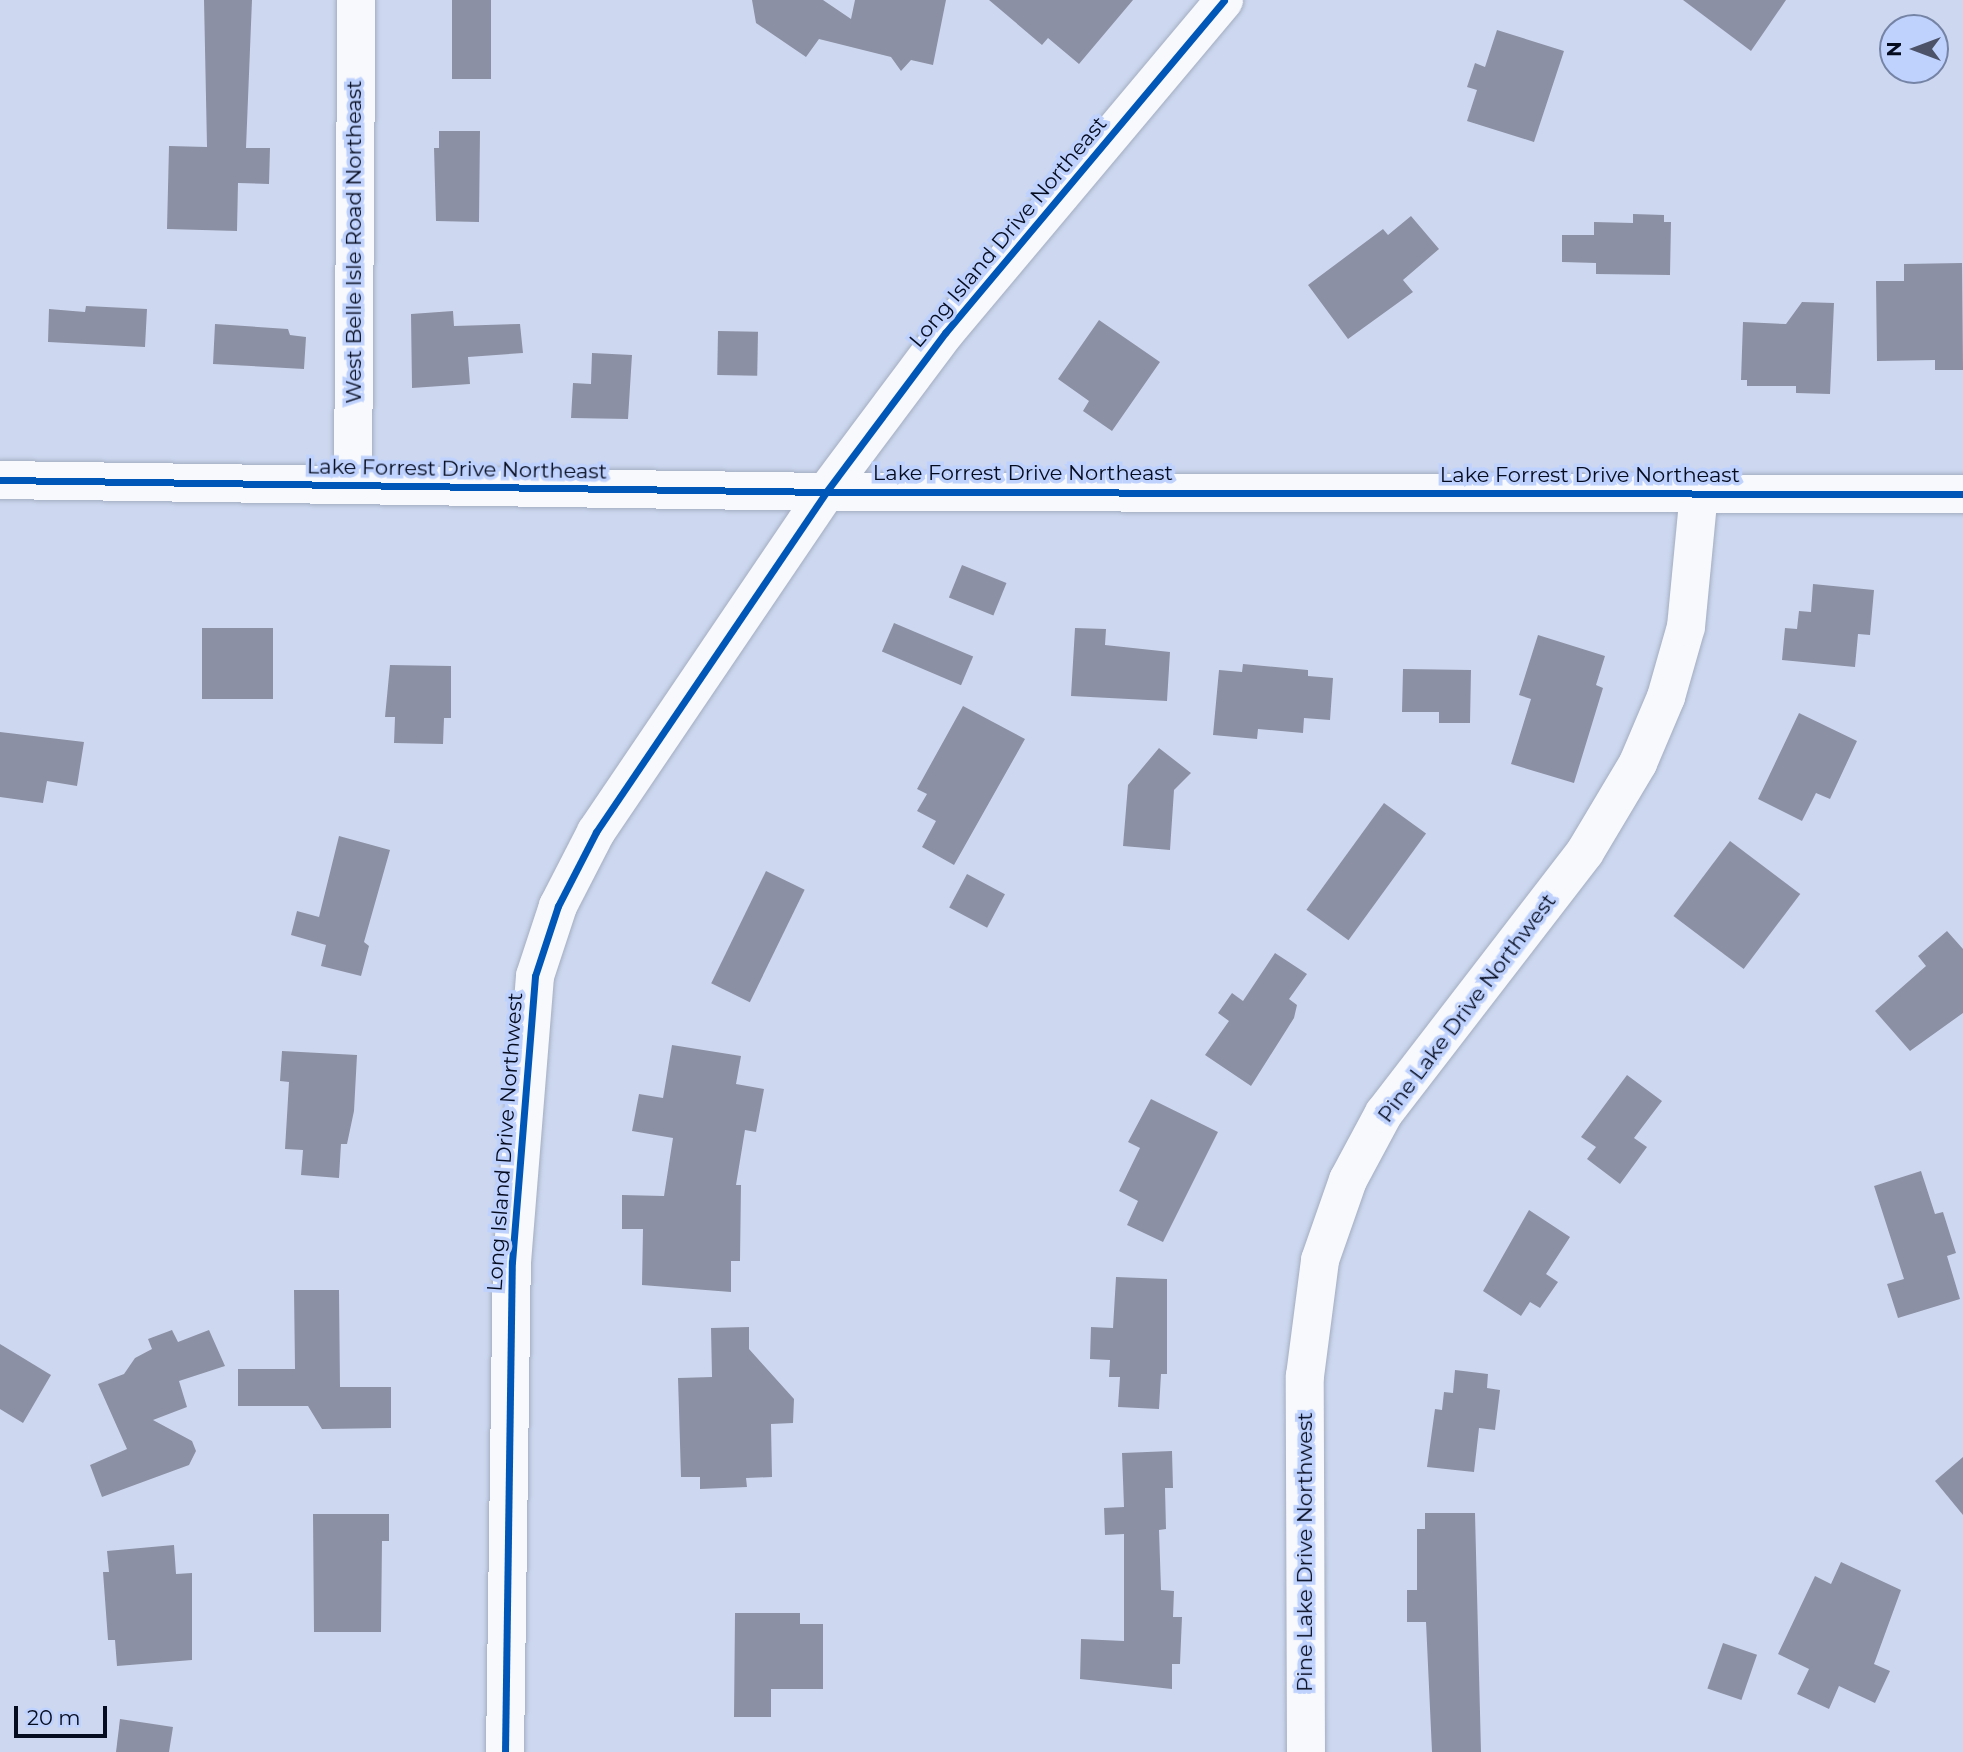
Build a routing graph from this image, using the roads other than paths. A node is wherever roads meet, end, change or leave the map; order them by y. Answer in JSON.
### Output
{"nodes":[{"id":1,"x":356,"y":0,"type":"edge"},
{"id":2,"x":1218,"y":2,"type":"edge"},
{"id":3,"x":0,"y":480,"type":"edge"},
{"id":4,"x":353,"y":483,"type":"junction"},
{"id":5,"x":826,"y":492,"type":"junction"},
{"id":6,"x":1699,"y":493,"type":"junction"},
{"id":7,"x":1963,"y":494,"type":"edge"},
{"id":8,"x":505,"y":1752,"type":"edge"},
{"id":9,"x":1306,"y":1752,"type":"edge"}],
"edges":[{"from":1,"to":4,"type":"street","name":"West Belle Isle Road Northeast"},
{"from":2,"to":5,"type":"street","name":"Long Island Drive Northeast"},
{"from":3,"to":4,"type":"street","name":"Lake Forrest Drive Northeast"},
{"from":4,"to":5,"type":"street","name":"Lake Forrest Drive Northeast"},
{"from":5,"to":6,"type":"street","name":"Lake Forrest Drive Northeast"},
{"from":5,"to":8,"type":"street","name":"Long Island Drive Northwest"},
{"from":6,"to":7,"type":"street","name":"Lake Forrest Drive Northeast"},
{"from":6,"to":9,"type":"street","name":"Pine Lake Drive Northwest"}]}
